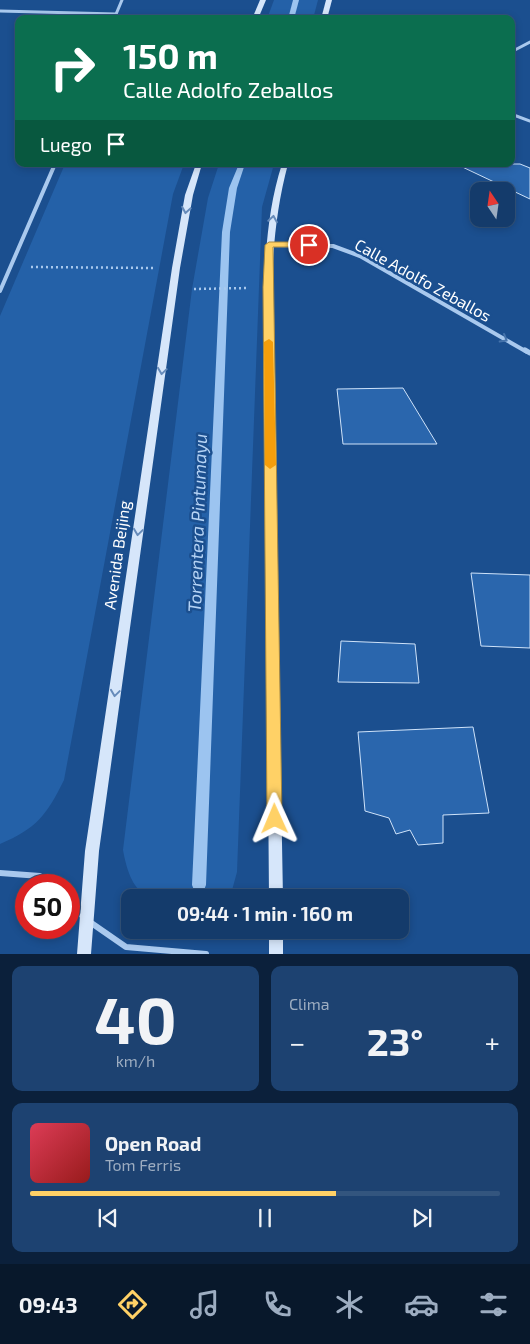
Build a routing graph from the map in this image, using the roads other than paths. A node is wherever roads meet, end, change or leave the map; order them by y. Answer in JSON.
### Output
{"nodes":[{"id":1,"x":122,"y":0,"type":"edge"},
{"id":2,"x":263,"y":0,"type":"edge"},
{"id":3,"x":330,"y":0,"type":"edge"},
{"id":4,"x":0,"y":11,"type":"edge"},
{"id":5,"x":116,"y":14,"type":"joint"},
{"id":6,"x":257,"y":15,"type":"edge"},
{"id":7,"x":325,"y":15,"type":"edge"},
{"id":8,"x":530,"y":42,"type":"edge"},
{"id":9,"x":515,"y":50,"type":"edge"},
{"id":10,"x":515,"y":115,"type":"edge"},
{"id":11,"x":530,"y":121,"type":"edge"},
{"id":12,"x":54,"y":167,"type":"edge"},
{"id":13,"x":199,"y":167,"type":"edge"},
{"id":14,"x":284,"y":167,"type":"edge"},
{"id":15,"x":269,"y":245,"type":"junction"},
{"id":16,"x":0,"y":291,"type":"edge"},
{"id":17,"x":530,"y":353,"type":"edge"},
{"id":18,"x":0,"y":873,"type":"edge"},
{"id":19,"x":15,"y":874,"type":"edge"},
{"id":20,"x":276,"y":889,"type":"edge"},
{"id":21,"x":80,"y":913,"type":"edge"},
{"id":22,"x":87,"y":920,"type":"junction"},
{"id":23,"x":276,"y":939,"type":"edge"},
{"id":24,"x":84,"y":954,"type":"edge"},
{"id":25,"x":206,"y":954,"type":"edge"},
{"id":26,"x":276,"y":954,"type":"edge"}],
"edges":[{"from":1,"to":5,"type":"street"},
{"from":2,"to":6,"type":"main road"},
{"from":3,"to":7,"type":"main road"},
{"from":4,"to":5,"type":"street"},
{"from":8,"to":9,"type":"street"},
{"from":10,"to":11,"type":"street"},
{"from":12,"to":16,"type":"street"},
{"from":13,"to":22,"type":"main road","name":"Avenida Beijing","one_way":true},
{"from":15,"to":14,"type":"main road","one_way":true},
{"from":15,"to":17,"type":"street","name":"Calle Adolfo Zeballos","one_way":true},
{"from":15,"to":20,"type":"main road"},
{"from":18,"to":19,"type":"street"},
{"from":21,"to":22,"type":"street"},
{"from":22,"to":24,"type":"main road","name":"Avenida Beijing"},
{"from":22,"to":25,"type":"street"},
{"from":23,"to":26,"type":"main road"}]}
